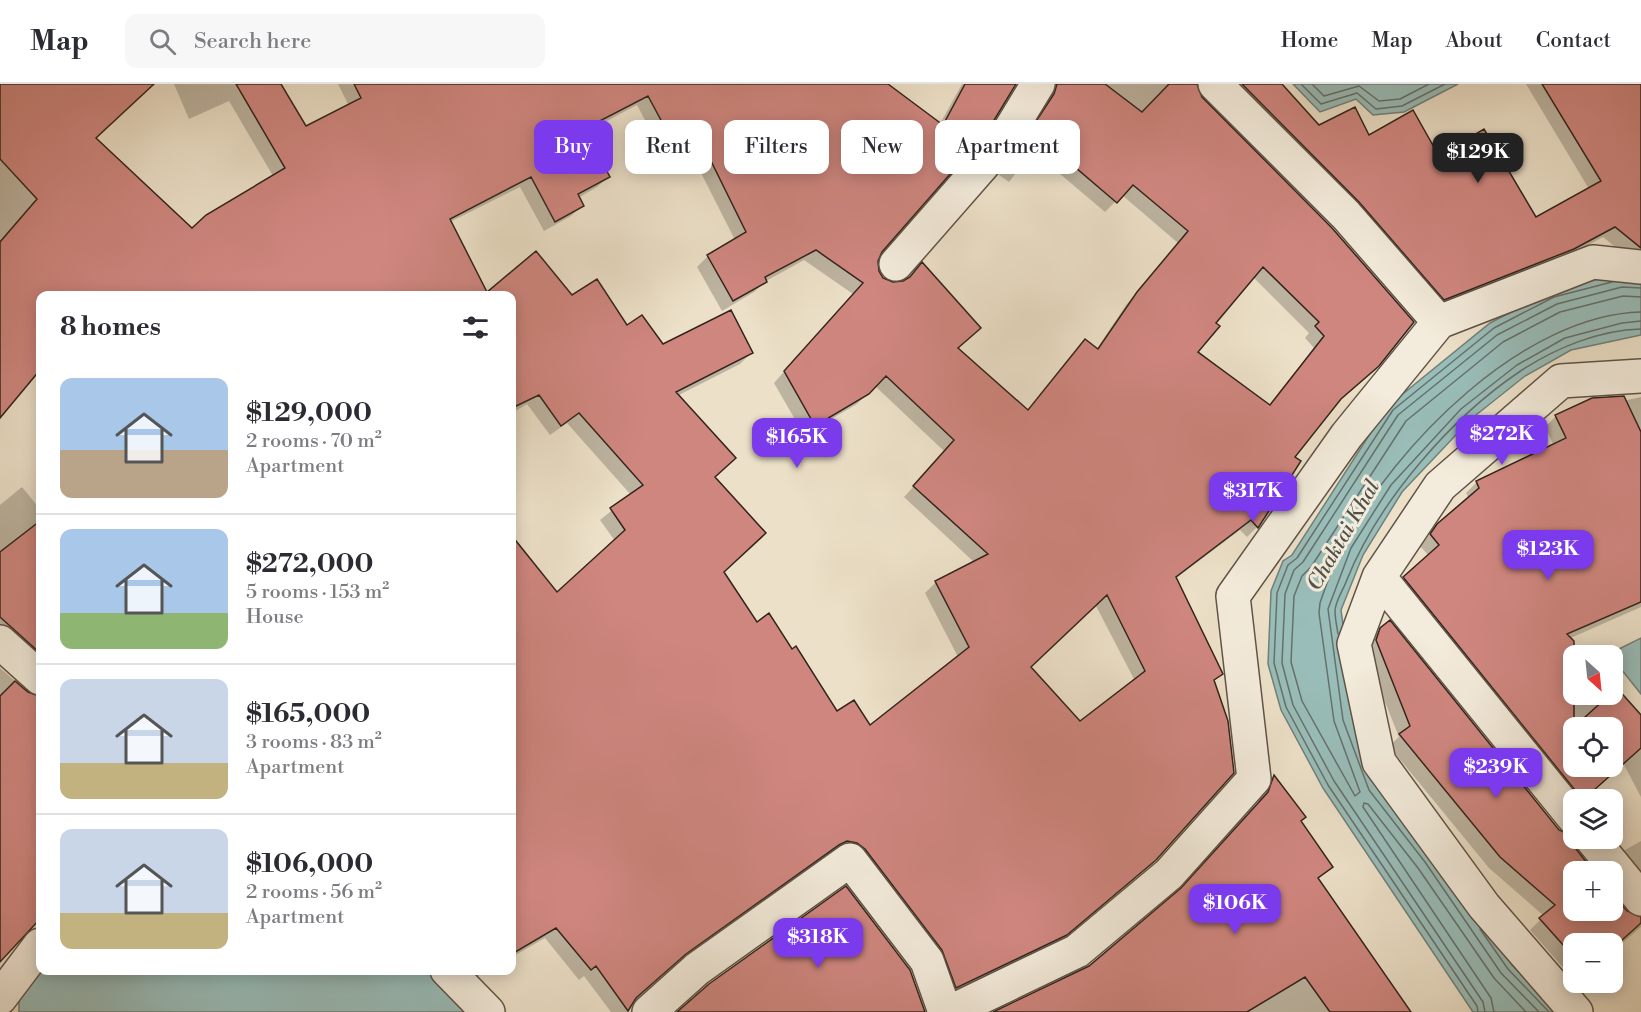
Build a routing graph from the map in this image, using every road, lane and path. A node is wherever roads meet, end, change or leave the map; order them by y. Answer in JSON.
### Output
{"nodes":[{"id":1,"x":1038,"y":84,"type":"edge"},
{"id":2,"x":1215,"y":84,"type":"edge"},
{"id":3,"x":896,"y":264,"type":"dead end"},
{"id":4,"x":1641,"y":267,"type":"edge"},
{"id":5,"x":1439,"y":322,"type":"junction"},
{"id":6,"x":1641,"y":376,"type":"edge"},
{"id":7,"x":1379,"y":577,"type":"junction"},
{"id":8,"x":0,"y":642,"type":"edge"},
{"id":9,"x":36,"y":674,"type":"edge"},
{"id":10,"x":1563,"y":804,"type":"edge"},
{"id":11,"x":1600,"y":849,"type":"edge"},
{"id":12,"x":1641,"y":899,"type":"edge"},
{"id":13,"x":36,"y":950,"type":"edge"},
{"id":14,"x":452,"y":975,"type":"edge"},
{"id":15,"x":0,"y":998,"type":"edge"},
{"id":16,"x":488,"y":1012,"type":"edge"},
{"id":17,"x":649,"y":1012,"type":"edge"},
{"id":18,"x":945,"y":1012,"type":"edge"},
{"id":19,"x":950,"y":1012,"type":"edge"},
{"id":20,"x":1576,"y":1012,"type":"edge"}],
"edges":[{"from":1,"to":3,"type":"street"},
{"from":2,"to":5,"type":"street"},
{"from":4,"to":5,"type":"street"},
{"from":5,"to":19,"type":"street"},
{"from":6,"to":7,"type":"street"},
{"from":7,"to":10,"type":"street"},
{"from":7,"to":20,"type":"street"},
{"from":8,"to":9,"type":"street"},
{"from":11,"to":12,"type":"street"},
{"from":13,"to":15,"type":"street"},
{"from":14,"to":16,"type":"street"},
{"from":17,"to":18,"type":"street"}]}
